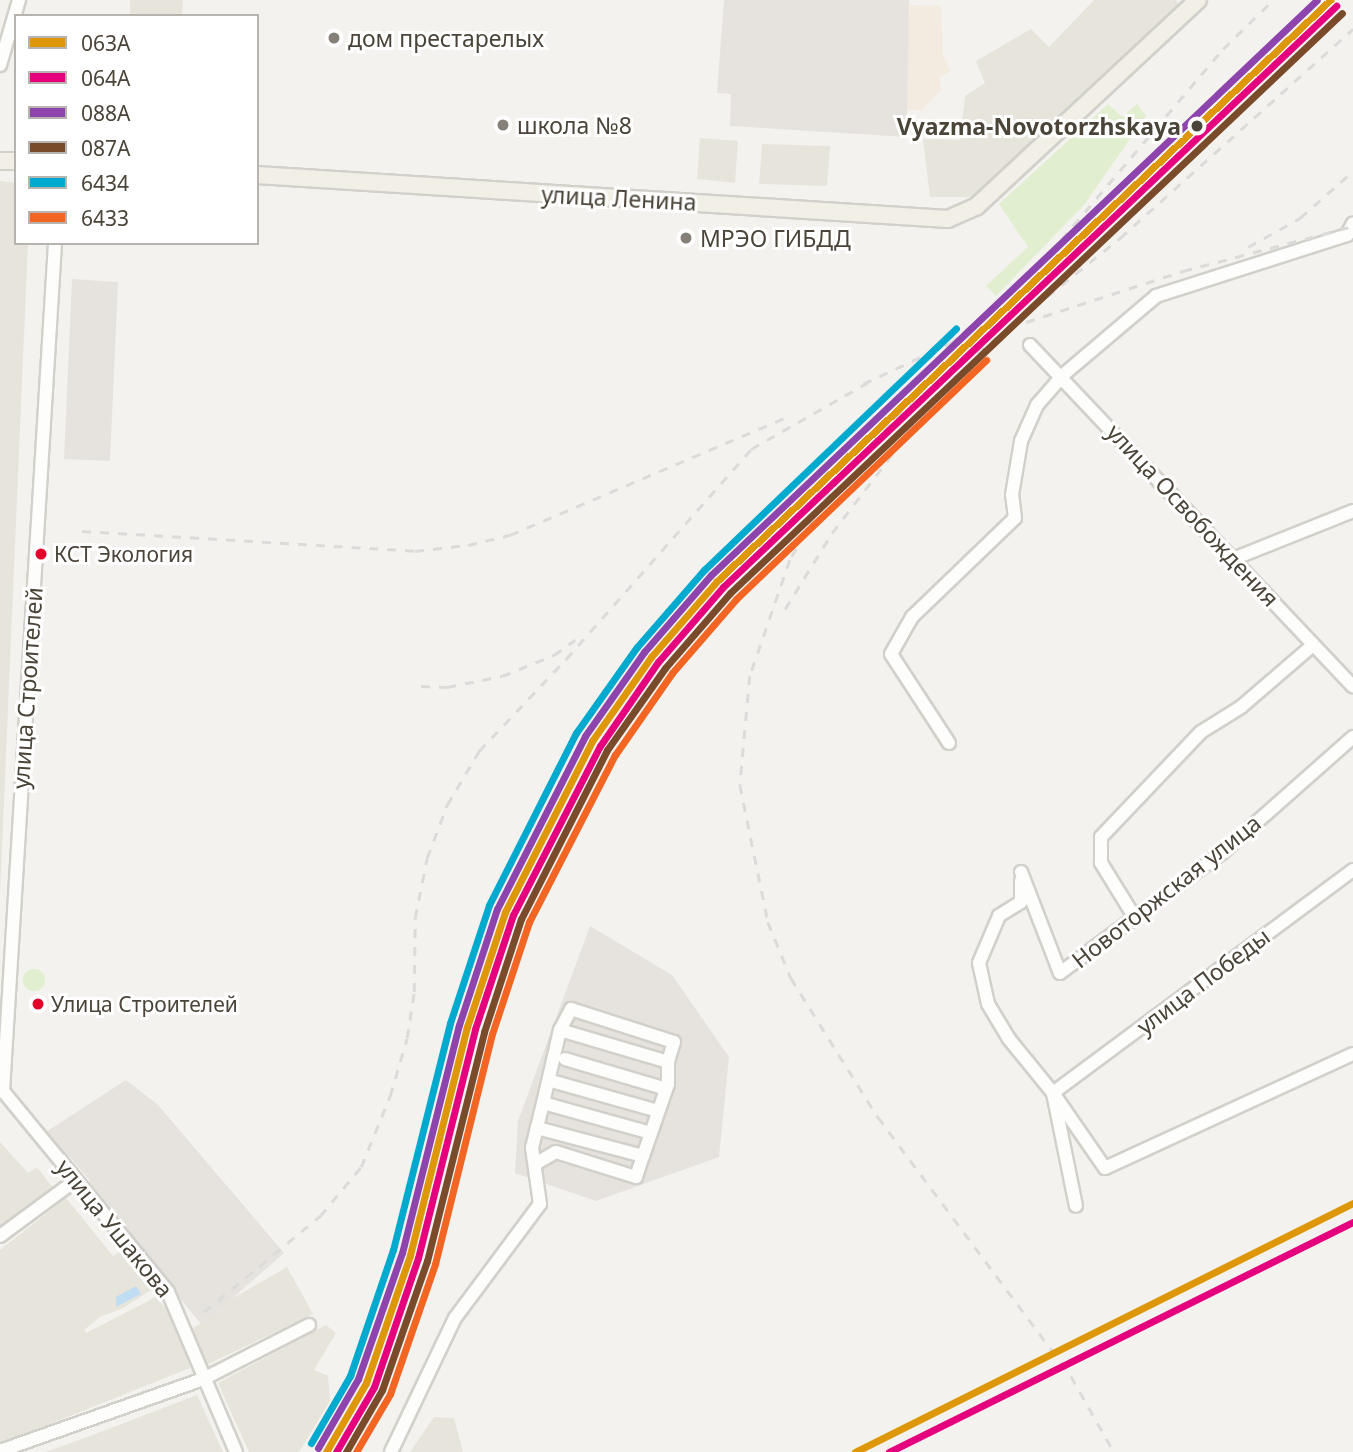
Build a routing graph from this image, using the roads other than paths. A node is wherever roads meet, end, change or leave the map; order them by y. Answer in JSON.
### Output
{"nodes":[{"id":1,"x":1198,"y":0,"type":"edge"},
{"id":2,"x":14,"y":17,"type":"edge"},
{"id":3,"x":0,"y":65,"type":"edge"},
{"id":4,"x":259,"y":175,"type":"edge"},
{"id":5,"x":1353,"y":223,"type":"edge"},
{"id":6,"x":1350,"y":235,"type":"edge"},
{"id":7,"x":55,"y":245,"type":"edge"},
{"id":8,"x":1030,"y":345,"type":"dead end"},
{"id":9,"x":1063,"y":375,"type":"junction"},
{"id":10,"x":1353,"y":512,"type":"edge"},
{"id":11,"x":1233,"y":559,"type":"junction"},
{"id":12,"x":1313,"y":645,"type":"junction"},
{"id":13,"x":1353,"y":687,"type":"edge"},
{"id":14,"x":1353,"y":737,"type":"edge"},
{"id":15,"x":949,"y":743,"type":"dead end"},
{"id":16,"x":1353,"y":870,"type":"edge"},
{"id":17,"x":1135,"y":918,"type":"junction"},
{"id":18,"x":560,"y":1030,"type":"junction"},
{"id":19,"x":1353,"y":1054,"type":"edge"},
{"id":20,"x":565,"y":1059,"type":"dead end"},
{"id":21,"x":668,"y":1062,"type":"junction"},
{"id":22,"x":555,"y":1082,"type":"dead end"},
{"id":23,"x":666,"y":1089,"type":"junction"},
{"id":24,"x":1,"y":1092,"type":"edge"},
{"id":25,"x":1054,"y":1093,"type":"junction"},
{"id":26,"x":543,"y":1103,"type":"junction"},
{"id":27,"x":658,"y":1111,"type":"junction"},
{"id":28,"x":537,"y":1128,"type":"junction"},
{"id":29,"x":651,"y":1133,"type":"junction"},
{"id":30,"x":643,"y":1156,"type":"junction"},
{"id":31,"x":534,"y":1164,"type":"junction"},
{"id":32,"x":76,"y":1180,"type":"junction"},
{"id":33,"x":1076,"y":1206,"type":"dead end"},
{"id":34,"x":0,"y":1236,"type":"edge"},
{"id":35,"x":309,"y":1325,"type":"dead end"},
{"id":36,"x":203,"y":1379,"type":"junction"},
{"id":37,"x":0,"y":1451,"type":"edge"},
{"id":38,"x":236,"y":1452,"type":"edge"},
{"id":39,"x":391,"y":1452,"type":"edge"}],
"edges":[{"from":1,"to":4,"type":"main road","name":"улица Ленина"},
{"from":2,"to":3,"type":"street"},
{"from":5,"to":6,"type":"street"},
{"from":6,"to":9,"type":"street"},
{"from":7,"to":24,"type":"street","name":"улица Строителей"},
{"from":8,"to":9,"type":"street","name":"улица Освобождения"},
{"from":9,"to":11,"type":"street","name":"улица Освобождения"},
{"from":9,"to":15,"type":"street"},
{"from":10,"to":11,"type":"street"},
{"from":11,"to":12,"type":"street","name":"улица Освобождения"},
{"from":12,"to":13,"type":"street","name":"улица Освобождения"},
{"from":12,"to":17,"type":"street"},
{"from":14,"to":17,"type":"street","name":"Новоторжская улица"},
{"from":16,"to":25,"type":"street","name":"улица Победы"},
{"from":17,"to":25,"type":"street","name":"Новоторжская улица"},
{"from":18,"to":21,"type":"street"},
{"from":18,"to":21,"type":"street"},
{"from":18,"to":26,"type":"street"},
{"from":19,"to":25,"type":"street"},
{"from":20,"to":23,"type":"street"},
{"from":21,"to":23,"type":"street"},
{"from":22,"to":27,"type":"street"},
{"from":23,"to":27,"type":"street"},
{"from":24,"to":32,"type":"street","name":"улица Ушакова"},
{"from":25,"to":33,"type":"street"},
{"from":26,"to":28,"type":"street"},
{"from":26,"to":29,"type":"street"},
{"from":27,"to":29,"type":"street"},
{"from":28,"to":30,"type":"street"},
{"from":28,"to":31,"type":"street"},
{"from":29,"to":30,"type":"street"},
{"from":30,"to":31,"type":"street"},
{"from":31,"to":39,"type":"street"},
{"from":32,"to":34,"type":"street"},
{"from":32,"to":36,"type":"street","name":"улица Ушакова"},
{"from":35,"to":36,"type":"street"},
{"from":36,"to":37,"type":"street"},
{"from":36,"to":38,"type":"street","name":"улица Ушакова"}]}
